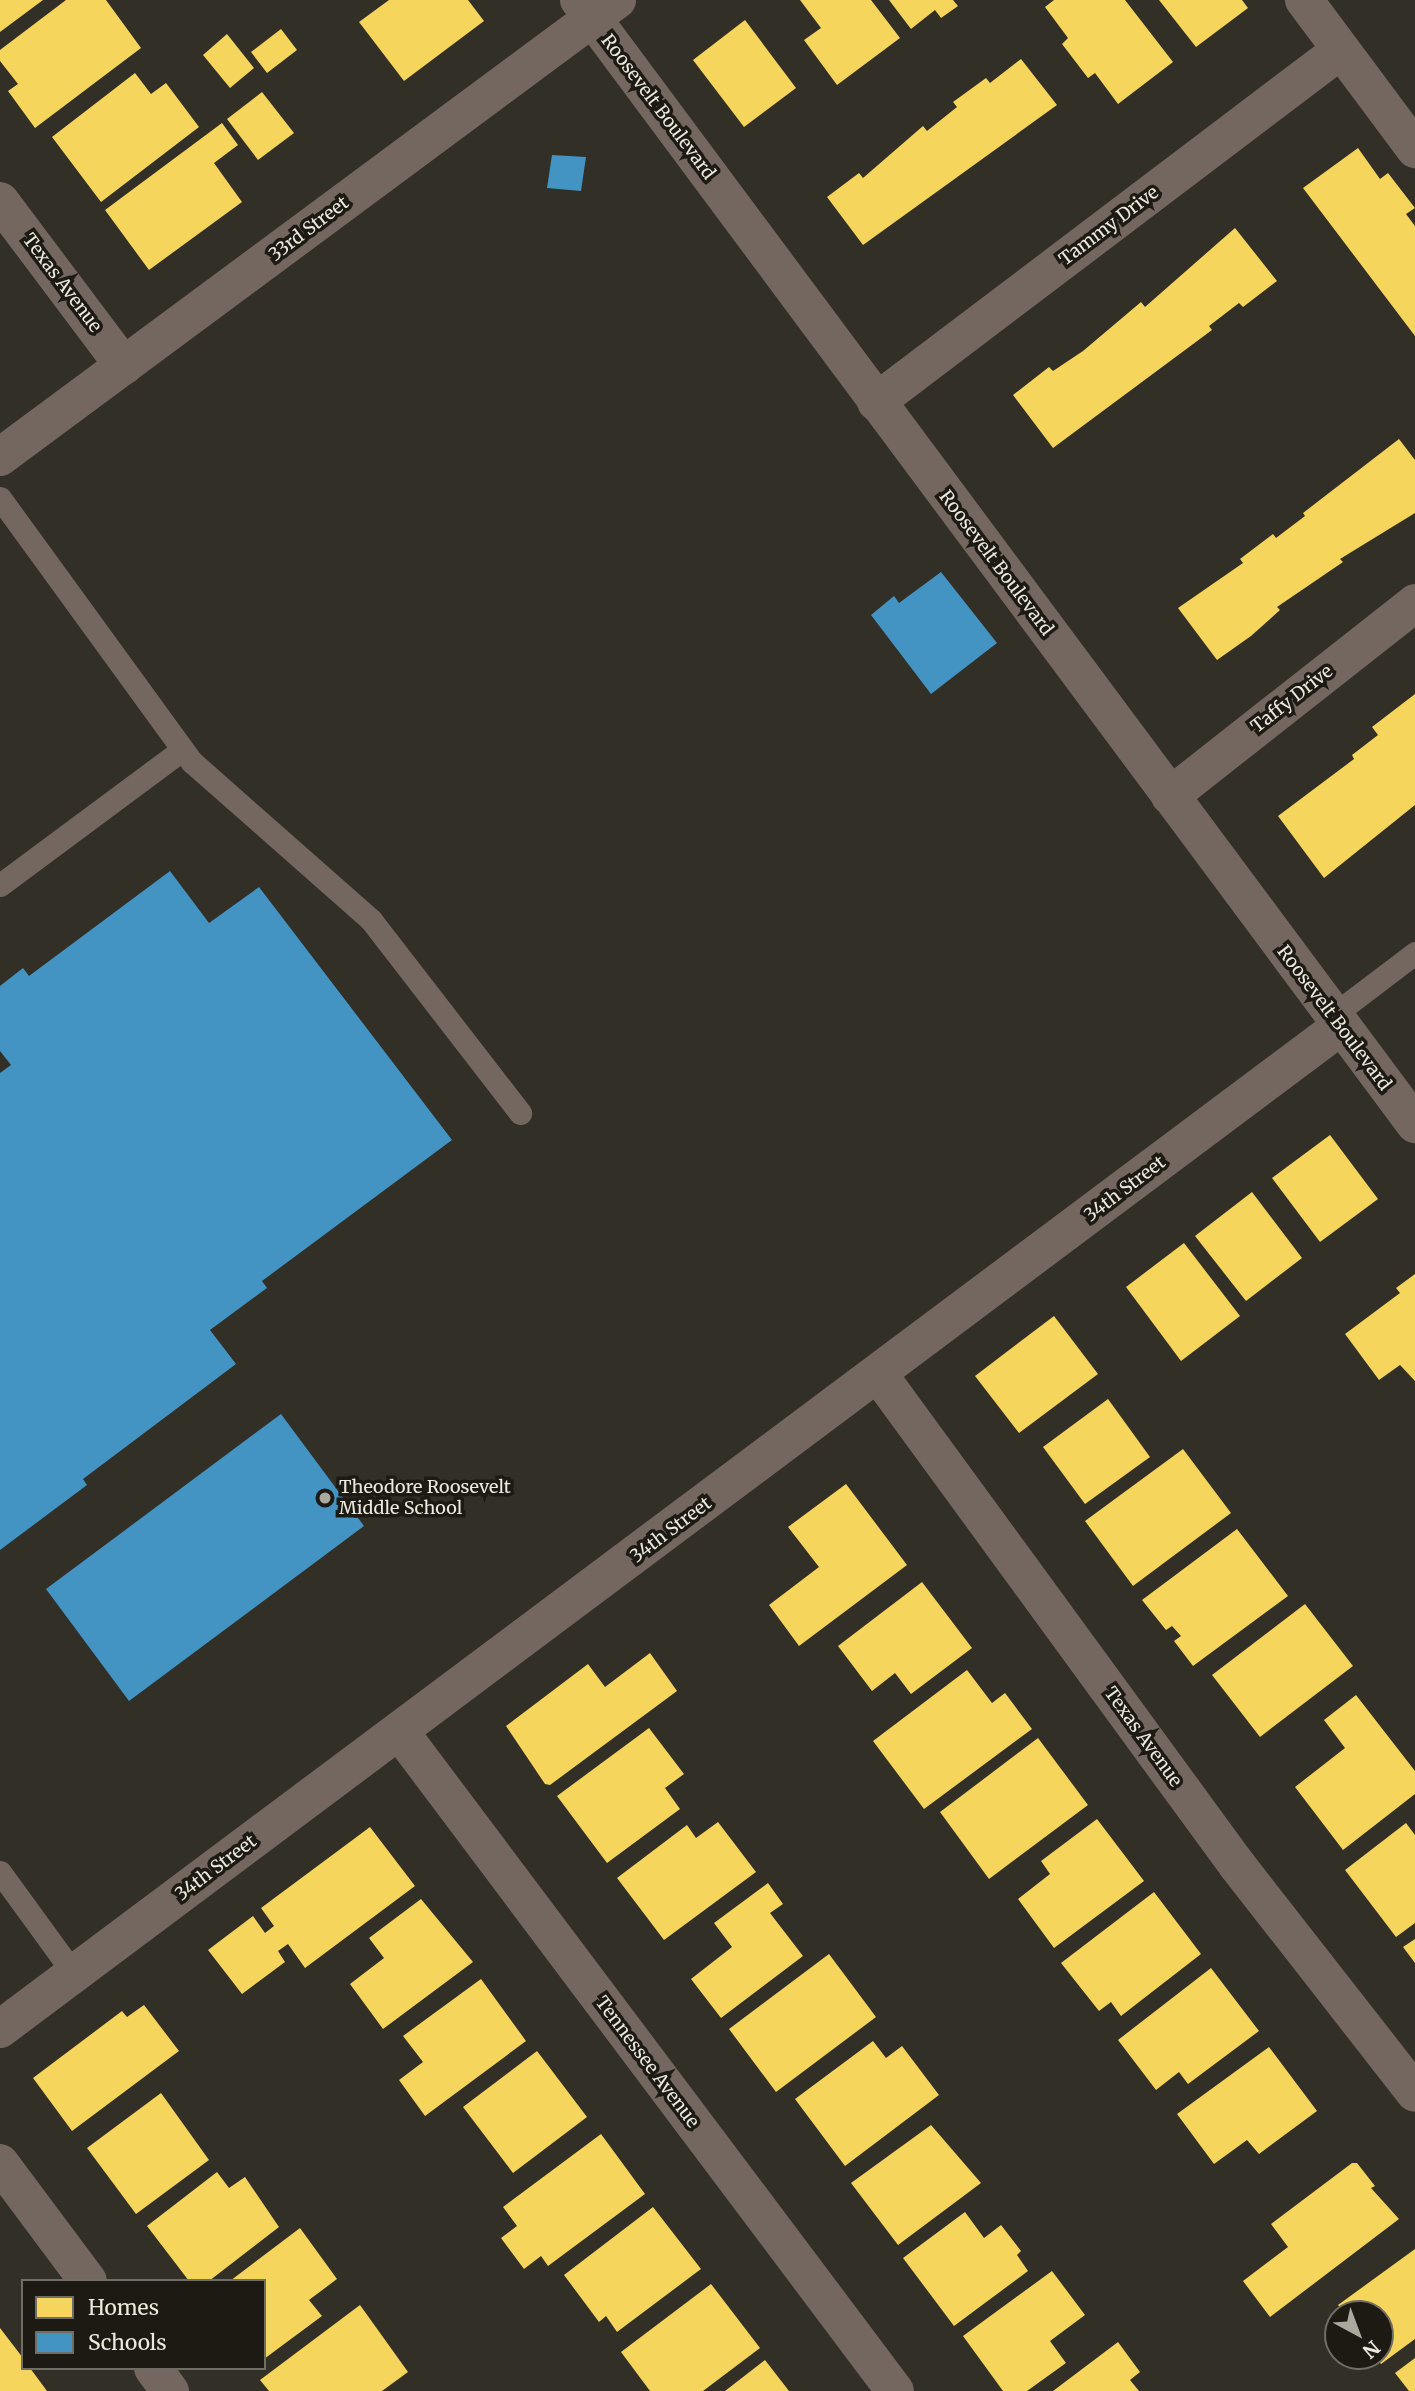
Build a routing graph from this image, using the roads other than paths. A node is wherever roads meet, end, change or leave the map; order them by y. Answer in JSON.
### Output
{"nodes":[{"id":1,"x":1304,"y":0,"type":"edge"},
{"id":2,"x":596,"y":6,"type":"edge"},
{"id":3,"x":1341,"y":50,"type":"junction"},
{"id":4,"x":1415,"y":149,"type":"edge"},
{"id":5,"x":0,"y":201,"type":"edge"},
{"id":6,"x":124,"y":366,"type":"junction"},
{"id":7,"x":876,"y":402,"type":"junction"},
{"id":8,"x":0,"y":457,"type":"edge"},
{"id":9,"x":0,"y":498,"type":"edge"},
{"id":10,"x":1415,"y":603,"type":"edge"},
{"id":11,"x":183,"y":750,"type":"junction"},
{"id":12,"x":1170,"y":796,"type":"junction"},
{"id":13,"x":0,"y":884,"type":"edge"},
{"id":14,"x":1415,"y":953,"type":"edge"},
{"id":15,"x":1336,"y":1021,"type":"junction"},
{"id":16,"x":520,"y":1113,"type":"dead end"},
{"id":17,"x":1415,"y":1125,"type":"edge"},
{"id":18,"x":879,"y":1375,"type":"junction"},
{"id":19,"x":400,"y":1732,"type":"junction"},
{"id":20,"x":0,"y":1872,"type":"edge"},
{"id":21,"x":74,"y":1973,"type":"junction"},
{"id":22,"x":0,"y":2029,"type":"edge"},
{"id":23,"x":1415,"y":2093,"type":"edge"},
{"id":24,"x":0,"y":2163,"type":"edge"},
{"id":25,"x":87,"y":2279,"type":"edge"},
{"id":26,"x":154,"y":2370,"type":"edge"},
{"id":27,"x":170,"y":2391,"type":"edge"},
{"id":28,"x":895,"y":2391,"type":"edge"}],
"edges":[{"from":1,"to":3,"type":"street"},
{"from":2,"to":6,"type":"street","name":"33rd Street"},
{"from":2,"to":7,"type":"street","name":"Roosevelt Boulevard"},
{"from":3,"to":4,"type":"street"},
{"from":3,"to":7,"type":"street","name":"Tammy Drive"},
{"from":5,"to":6,"type":"street","name":"Texas Avenue"},
{"from":6,"to":8,"type":"street","name":"33rd Street"},
{"from":7,"to":12,"type":"street","name":"Roosevelt Boulevard"},
{"from":9,"to":11,"type":"lane"},
{"from":10,"to":12,"type":"street","name":"Taffy Drive"},
{"from":11,"to":13,"type":"lane"},
{"from":11,"to":16,"type":"lane"},
{"from":12,"to":15,"type":"street","name":"Roosevelt Boulevard"},
{"from":14,"to":15,"type":"lane"},
{"from":15,"to":17,"type":"street","name":"Roosevelt Boulevard"},
{"from":15,"to":18,"type":"street","name":"34th Street"},
{"from":18,"to":19,"type":"street","name":"34th Street"},
{"from":18,"to":23,"type":"street","name":"Texas Avenue"},
{"from":19,"to":21,"type":"street","name":"34th Street"},
{"from":19,"to":28,"type":"street","name":"Tennessee Avenue"},
{"from":20,"to":21,"type":"lane"},
{"from":21,"to":22,"type":"street","name":"34th Street"},
{"from":24,"to":25,"type":"street"},
{"from":26,"to":27,"type":"street"}]}
